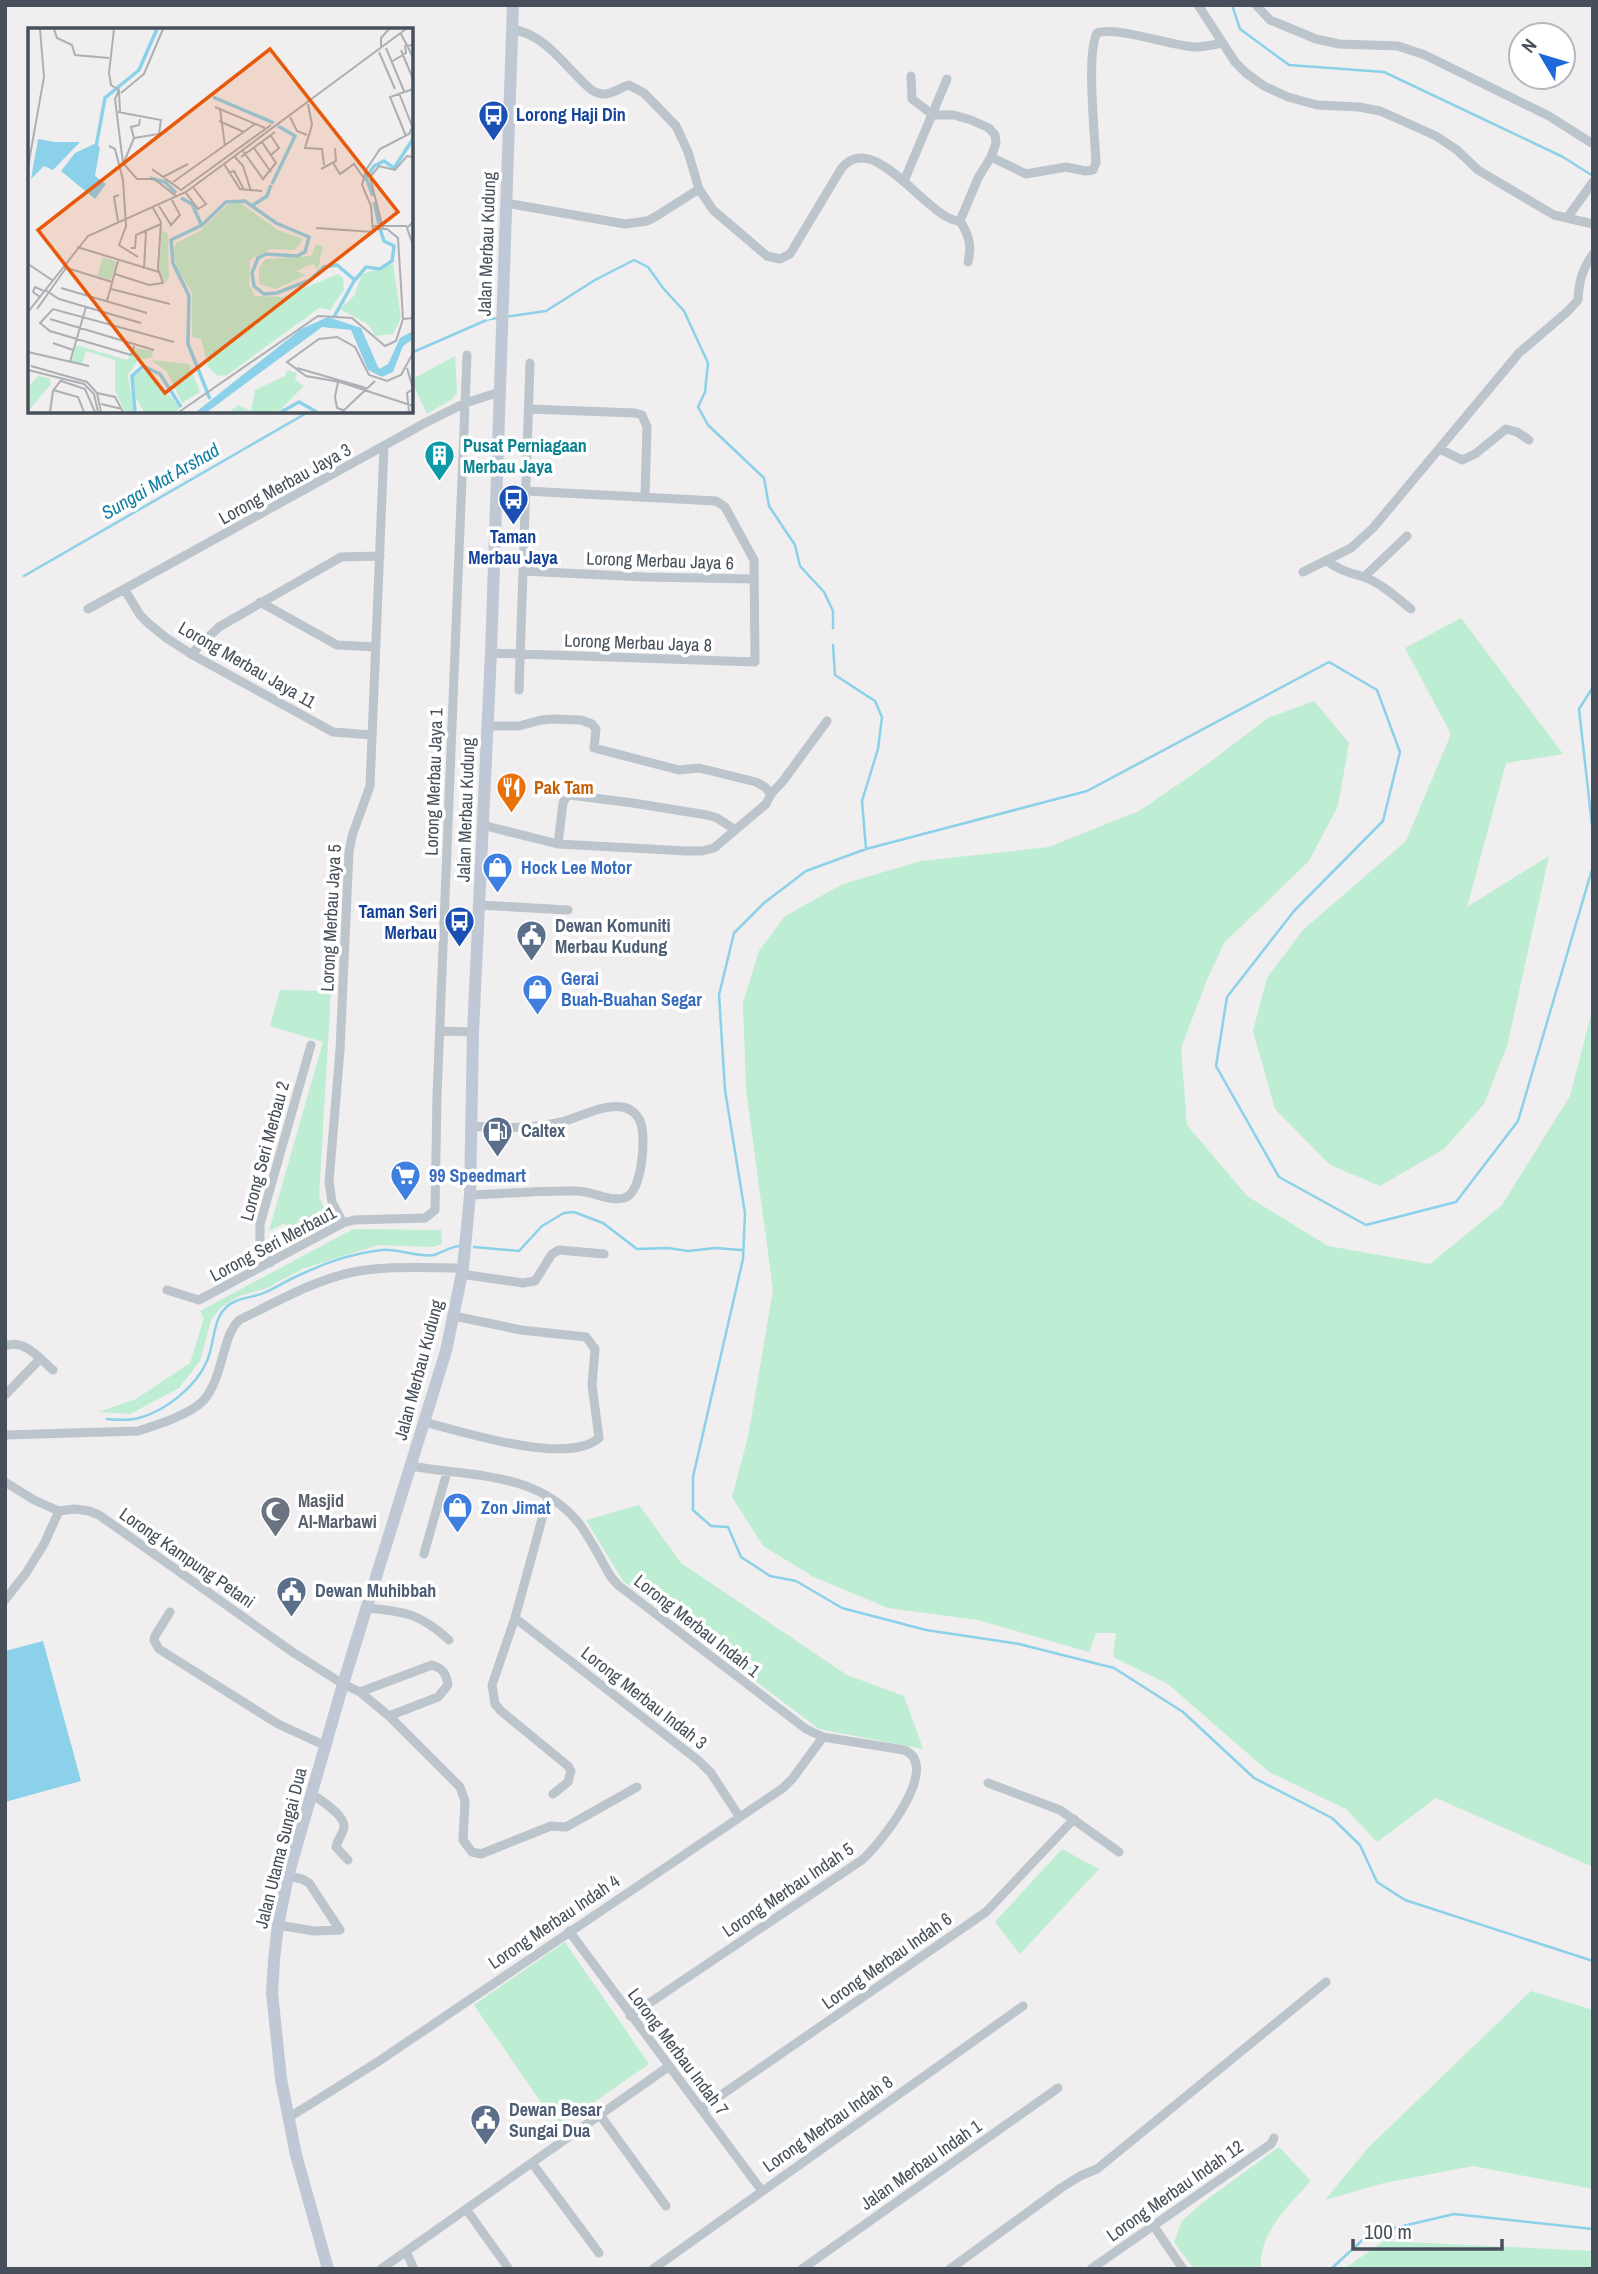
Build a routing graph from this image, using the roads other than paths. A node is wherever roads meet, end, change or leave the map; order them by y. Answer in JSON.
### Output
{"nodes":[{"id":1,"x":513,"y":5,"type":"edge"},
{"id":2,"x":1198,"y":5,"type":"edge"},
{"id":3,"x":1256,"y":5,"type":"edge"},
{"id":4,"x":512,"y":29,"type":"junction"},
{"id":5,"x":1222,"y":43,"type":"junction"},
{"id":6,"x":911,"y":76,"type":"dead end"},
{"id":7,"x":947,"y":79,"type":"dead end"},
{"id":8,"x":933,"y":116,"type":"junction"},
{"id":9,"x":1593,"y":144,"type":"edge"},
{"id":10,"x":990,"y":157,"type":"junction"},
{"id":11,"x":904,"y":181,"type":"junction"},
{"id":12,"x":1591,"y":185,"type":"edge"},
{"id":13,"x":699,"y":189,"type":"junction"},
{"id":14,"x":506,"y":203,"type":"junction"},
{"id":15,"x":1567,"y":218,"type":"junction"},
{"id":16,"x":960,"y":221,"type":"junction"},
{"id":17,"x":1592,"y":222,"type":"edge"},
{"id":18,"x":1593,"y":254,"type":"edge"},
{"id":19,"x":968,"y":262,"type":"dead end"},
{"id":20,"x":467,"y":355,"type":"dead end"},
{"id":21,"x":530,"y":363,"type":"dead end"},
{"id":22,"x":499,"y":392,"type":"junction"},
{"id":23,"x":465,"y":403,"type":"junction"},
{"id":24,"x":529,"y":409,"type":"junction"},
{"id":25,"x":1529,"y":440,"type":"dead end"},
{"id":26,"x":384,"y":447,"type":"junction"},
{"id":27,"x":1440,"y":449,"type":"junction"},
{"id":28,"x":526,"y":492,"type":"junction"},
{"id":29,"x":645,"y":497,"type":"junction"},
{"id":30,"x":1407,"y":536,"type":"dead end"},
{"id":31,"x":380,"y":556,"type":"junction"},
{"id":32,"x":1327,"y":561,"type":"junction"},
{"id":33,"x":523,"y":571,"type":"junction"},
{"id":34,"x":1303,"y":572,"type":"dead end"},
{"id":35,"x":1364,"y":577,"type":"junction"},
{"id":36,"x":754,"y":579,"type":"junction"},
{"id":37,"x":125,"y":590,"type":"junction"},
{"id":38,"x":260,"y":602,"type":"junction"},
{"id":39,"x":88,"y":609,"type":"dead end"},
{"id":40,"x":1412,"y":610,"type":"dead end"},
{"id":41,"x":376,"y":647,"type":"junction"},
{"id":42,"x":491,"y":653,"type":"junction"},
{"id":43,"x":191,"y":654,"type":"junction"},
{"id":44,"x":521,"y":654,"type":"junction"},
{"id":45,"x":519,"y":690,"type":"dead end"},
{"id":46,"x":827,"y":721,"type":"dead end"},
{"id":47,"x":487,"y":726,"type":"junction"},
{"id":48,"x":372,"y":734,"type":"junction"},
{"id":49,"x":771,"y":794,"type":"junction"},
{"id":50,"x":482,"y":825,"type":"junction"},
{"id":51,"x":734,"y":829,"type":"junction"},
{"id":52,"x":558,"y":844,"type":"junction"},
{"id":53,"x":479,"y":905,"type":"junction"},
{"id":54,"x":568,"y":910,"type":"dead end"},
{"id":55,"x":441,"y":1031,"type":"junction"},
{"id":56,"x":473,"y":1032,"type":"junction"},
{"id":57,"x":310,"y":1045,"type":"dead end"},
{"id":58,"x":470,"y":1126,"type":"junction"},
{"id":59,"x":470,"y":1195,"type":"junction"},
{"id":60,"x":435,"y":1210,"type":"joint"},
{"id":61,"x":343,"y":1223,"type":"junction"},
{"id":62,"x":604,"y":1254,"type":"dead end"},
{"id":63,"x":271,"y":1263,"type":"junction"},
{"id":64,"x":462,"y":1271,"type":"junction"},
{"id":65,"x":167,"y":1290,"type":"dead end"},
{"id":66,"x":454,"y":1317,"type":"junction"},
{"id":67,"x":5,"y":1346,"type":"edge"},
{"id":68,"x":40,"y":1359,"type":"junction"},
{"id":69,"x":53,"y":1370,"type":"dead end"},
{"id":70,"x":5,"y":1395,"type":"edge"},
{"id":71,"x":424,"y":1422,"type":"junction"},
{"id":72,"x":5,"y":1435,"type":"edge"},
{"id":73,"x":411,"y":1466,"type":"junction"},
{"id":74,"x":447,"y":1472,"type":"junction"},
{"id":75,"x":5,"y":1482,"type":"edge"},
{"id":76,"x":548,"y":1497,"type":"junction"},
{"id":77,"x":59,"y":1511,"type":"junction"},
{"id":78,"x":424,"y":1554,"type":"dead end"},
{"id":79,"x":5,"y":1600,"type":"edge"},
{"id":80,"x":367,"y":1608,"type":"junction"},
{"id":81,"x":170,"y":1612,"type":"dead end"},
{"id":82,"x":515,"y":1618,"type":"junction"},
{"id":83,"x":449,"y":1640,"type":"dead end"},
{"id":84,"x":343,"y":1684,"type":"junction"},
{"id":85,"x":360,"y":1692,"type":"junction"},
{"id":86,"x":389,"y":1716,"type":"junction"},
{"id":87,"x":823,"y":1737,"type":"junction"},
{"id":88,"x":326,"y":1746,"type":"junction"},
{"id":89,"x":913,"y":1756,"type":"joint"},
{"id":90,"x":988,"y":1783,"type":"dead end"},
{"id":91,"x":637,"y":1787,"type":"dead end"},
{"id":92,"x":312,"y":1794,"type":"junction"},
{"id":93,"x":553,"y":1794,"type":"dead end"},
{"id":94,"x":739,"y":1816,"type":"junction"},
{"id":95,"x":1074,"y":1819,"type":"junction"},
{"id":96,"x":1119,"y":1852,"type":"dead end"},
{"id":97,"x":348,"y":1860,"type":"dead end"},
{"id":98,"x":288,"y":1876,"type":"junction"},
{"id":99,"x":278,"y":1925,"type":"junction"},
{"id":100,"x":569,"y":1931,"type":"junction"},
{"id":101,"x":1326,"y":1982,"type":"dead end"},
{"id":102,"x":1023,"y":2006,"type":"dead end"},
{"id":103,"x":630,"y":2016,"type":"junction"},
{"id":104,"x":668,"y":2067,"type":"junction"},
{"id":105,"x":1058,"y":2088,"type":"dead end"},
{"id":106,"x":701,"y":2109,"type":"junction"},
{"id":107,"x":600,"y":2115,"type":"junction"},
{"id":108,"x":288,"y":2118,"type":"junction"},
{"id":109,"x":1274,"y":2138,"type":"dead end"},
{"id":110,"x":532,"y":2162,"type":"junction"},
{"id":111,"x":762,"y":2191,"type":"junction"},
{"id":112,"x":666,"y":2206,"type":"dead end"},
{"id":113,"x":466,"y":2209,"type":"junction"},
{"id":114,"x":1153,"y":2225,"type":"junction"},
{"id":115,"x":406,"y":2251,"type":"junction"},
{"id":116,"x":599,"y":2253,"type":"dead end"},
{"id":117,"x":328,"y":2269,"type":"edge"},
{"id":118,"x":380,"y":2269,"type":"edge"},
{"id":119,"x":414,"y":2269,"type":"edge"},
{"id":120,"x":509,"y":2269,"type":"edge"},
{"id":121,"x":653,"y":2269,"type":"edge"},
{"id":122,"x":802,"y":2269,"type":"edge"},
{"id":123,"x":950,"y":2269,"type":"edge"},
{"id":124,"x":1091,"y":2269,"type":"edge"},
{"id":125,"x":1184,"y":2269,"type":"edge"}],
"edges":[{"from":1,"to":4,"type":"main road","name":"Jalan Merbau Kudung"},
{"from":2,"to":5,"type":"street"},
{"from":3,"to":9,"type":"street"},
{"from":4,"to":13,"type":"street"},
{"from":4,"to":14,"type":"main road","name":"Jalan Merbau Kudung"},
{"from":5,"to":10,"type":"street"},
{"from":5,"to":15,"type":"street"},
{"from":6,"to":8,"type":"street"},
{"from":7,"to":8,"type":"street"},
{"from":8,"to":10,"type":"street"},
{"from":8,"to":11,"type":"street"},
{"from":10,"to":16,"type":"street"},
{"from":11,"to":13,"type":"street"},
{"from":11,"to":16,"type":"street"},
{"from":12,"to":15,"type":"street"},
{"from":13,"to":14,"type":"street"},
{"from":14,"to":22,"type":"main road","name":"Jalan Merbau Kudung"},
{"from":15,"to":17,"type":"street"},
{"from":16,"to":19,"type":"street"},
{"from":18,"to":27,"type":"street"},
{"from":20,"to":23,"type":"street","name":"Lorong Merbau Jaya 1"},
{"from":21,"to":24,"type":"street"},
{"from":22,"to":23,"type":"street","name":"Lorong Merbau Jaya 3"},
{"from":22,"to":42,"type":"main road","name":"Jalan Merbau Kudung"},
{"from":23,"to":26,"type":"street","name":"Lorong Merbau Jaya 3"},
{"from":23,"to":55,"type":"street","name":"Lorong Merbau Jaya 1"},
{"from":24,"to":28,"type":"street"},
{"from":24,"to":29,"type":"street"},
{"from":25,"to":27,"type":"street"},
{"from":26,"to":31,"type":"street","name":"Lorong Merbau Jaya 5"},
{"from":26,"to":37,"type":"street","name":"Lorong Merbau Jaya 3"},
{"from":27,"to":32,"type":"street"},
{"from":28,"to":29,"type":"street"},
{"from":28,"to":33,"type":"street"},
{"from":29,"to":36,"type":"street"},
{"from":30,"to":35,"type":"street"},
{"from":31,"to":38,"type":"street"},
{"from":31,"to":41,"type":"street","name":"Lorong Merbau Jaya 5"},
{"from":32,"to":34,"type":"street"},
{"from":32,"to":35,"type":"street"},
{"from":33,"to":36,"type":"street","name":"Lorong Merbau Jaya 6"},
{"from":33,"to":44,"type":"street"},
{"from":35,"to":40,"type":"street"},
{"from":36,"to":44,"type":"street","name":"Lorong Merbau Jaya 8"},
{"from":37,"to":39,"type":"street","name":"Lorong Merbau Jaya 3"},
{"from":37,"to":43,"type":"street","name":"Lorong Merbau Jaya 11"},
{"from":38,"to":41,"type":"street"},
{"from":38,"to":43,"type":"street"},
{"from":41,"to":48,"type":"street","name":"Lorong Merbau Jaya 5"},
{"from":42,"to":44,"type":"street","name":"Lorong Merbau Jaya 8"},
{"from":42,"to":47,"type":"main road","name":"Jalan Merbau Kudung"},
{"from":43,"to":48,"type":"street","name":"Lorong Merbau Jaya 11"},
{"from":44,"to":45,"type":"street"},
{"from":46,"to":49,"type":"street"},
{"from":47,"to":49,"type":"street"},
{"from":47,"to":50,"type":"main road","name":"Jalan Merbau Kudung"},
{"from":48,"to":61,"type":"street","name":"Lorong Merbau Jaya 5"},
{"from":49,"to":51,"type":"street"},
{"from":50,"to":52,"type":"street"},
{"from":50,"to":53,"type":"main road","name":"Jalan Merbau Kudung"},
{"from":51,"to":52,"type":"street"},
{"from":51,"to":52,"type":"street"},
{"from":53,"to":54,"type":"street"},
{"from":53,"to":56,"type":"main road","name":"Jalan Merbau Kudung"},
{"from":55,"to":56,"type":"street"},
{"from":55,"to":60,"type":"street","name":"Lorong Merbau Jaya 1"},
{"from":56,"to":58,"type":"main road","name":"Jalan Merbau Kudung"},
{"from":57,"to":63,"type":"street","name":"Lorong Seri Merbau 2"},
{"from":58,"to":59,"type":"main road","name":"Jalan Merbau Kudung"},
{"from":58,"to":59,"type":"street"},
{"from":59,"to":64,"type":"main road","name":"Jalan Merbau Kudung"},
{"from":60,"to":61,"type":"street","name":"Lorong Seri Merbau1"},
{"from":61,"to":63,"type":"street","name":"Lorong Seri Merbau1"},
{"from":62,"to":64,"type":"street"},
{"from":63,"to":65,"type":"street","name":"Lorong Seri Merbau1"},
{"from":64,"to":66,"type":"main road","name":"Jalan Merbau Kudung"},
{"from":64,"to":72,"type":"street"},
{"from":66,"to":71,"type":"main road","name":"Jalan Merbau Kudung"},
{"from":66,"to":71,"type":"street"},
{"from":67,"to":68,"type":"street"},
{"from":68,"to":69,"type":"street"},
{"from":68,"to":70,"type":"street"},
{"from":71,"to":73,"type":"main road","name":"Jalan Merbau Kudung"},
{"from":73,"to":74,"type":"street","name":"Lorong Merbau Indah 1"},
{"from":73,"to":80,"type":"main road","name":"Jalan Merbau Kudung"},
{"from":74,"to":76,"type":"street","name":"Lorong Merbau Indah 1"},
{"from":74,"to":78,"type":"street"},
{"from":75,"to":77,"type":"street","name":"Lorong Kampung Petani"},
{"from":76,"to":82,"type":"street"},
{"from":76,"to":87,"type":"street","name":"Lorong Merbau Indah 1"},
{"from":77,"to":79,"type":"street"},
{"from":77,"to":84,"type":"street","name":"Lorong Kampung Petani"},
{"from":80,"to":83,"type":"street"},
{"from":80,"to":84,"type":"main road","name":"Jalan Merbau Kudung"},
{"from":81,"to":88,"type":"street"},
{"from":82,"to":93,"type":"street"},
{"from":82,"to":94,"type":"street","name":"Lorong Merbau Indah 3"},
{"from":84,"to":85,"type":"street","name":"Lorong Kampung Petani"},
{"from":84,"to":88,"type":"main road","name":"Jalan Utama Sungai Dua"},
{"from":85,"to":86,"type":"street","name":"Lorong Kampung Petani"},
{"from":85,"to":86,"type":"street"},
{"from":86,"to":91,"type":"street","name":"Lorong Kampung Petani"},
{"from":87,"to":89,"type":"street","name":"Lorong Merbau Indah 1"},
{"from":87,"to":94,"type":"street","name":"Lorong Merbau Indah 4"},
{"from":88,"to":92,"type":"main road","name":"Jalan Utama Sungai Dua"},
{"from":89,"to":103,"type":"street","name":"Lorong Merbau Indah 5"},
{"from":90,"to":95,"type":"street"},
{"from":92,"to":97,"type":"street"},
{"from":92,"to":98,"type":"main road","name":"Jalan Utama Sungai Dua"},
{"from":94,"to":100,"type":"street","name":"Lorong Merbau Indah 4"},
{"from":95,"to":96,"type":"street"},
{"from":95,"to":106,"type":"street","name":"Lorong Merbau Indah 6"},
{"from":98,"to":99,"type":"main road","name":"Jalan Utama Sungai Dua"},
{"from":98,"to":99,"type":"street"},
{"from":99,"to":108,"type":"main road","name":"Jalan Utama Sungai Dua"},
{"from":100,"to":103,"type":"street","name":"Lorong Merbau Indah 7"},
{"from":100,"to":108,"type":"street","name":"Lorong Merbau Indah 4"},
{"from":101,"to":123,"type":"street"},
{"from":102,"to":111,"type":"street","name":"Lorong Merbau Indah 8"},
{"from":103,"to":104,"type":"street","name":"Lorong Merbau Indah 7"},
{"from":104,"to":106,"type":"street","name":"Lorong Merbau Indah 7"},
{"from":104,"to":107,"type":"street"},
{"from":105,"to":122,"type":"street","name":"Jalan Merbau Indah 1"},
{"from":106,"to":111,"type":"street","name":"Lorong Merbau Indah 7"},
{"from":107,"to":110,"type":"street"},
{"from":107,"to":112,"type":"street"},
{"from":108,"to":117,"type":"main road","name":"Jalan Utama Sungai Dua"},
{"from":109,"to":114,"type":"street","name":"Lorong Merbau Indah 12"},
{"from":110,"to":113,"type":"street"},
{"from":110,"to":116,"type":"street"},
{"from":111,"to":121,"type":"street","name":"Lorong Merbau Indah 8"},
{"from":113,"to":115,"type":"street"},
{"from":113,"to":120,"type":"street"},
{"from":114,"to":124,"type":"street","name":"Lorong Merbau Indah 12"},
{"from":114,"to":125,"type":"street"},
{"from":115,"to":118,"type":"street"},
{"from":115,"to":119,"type":"street"}]}
